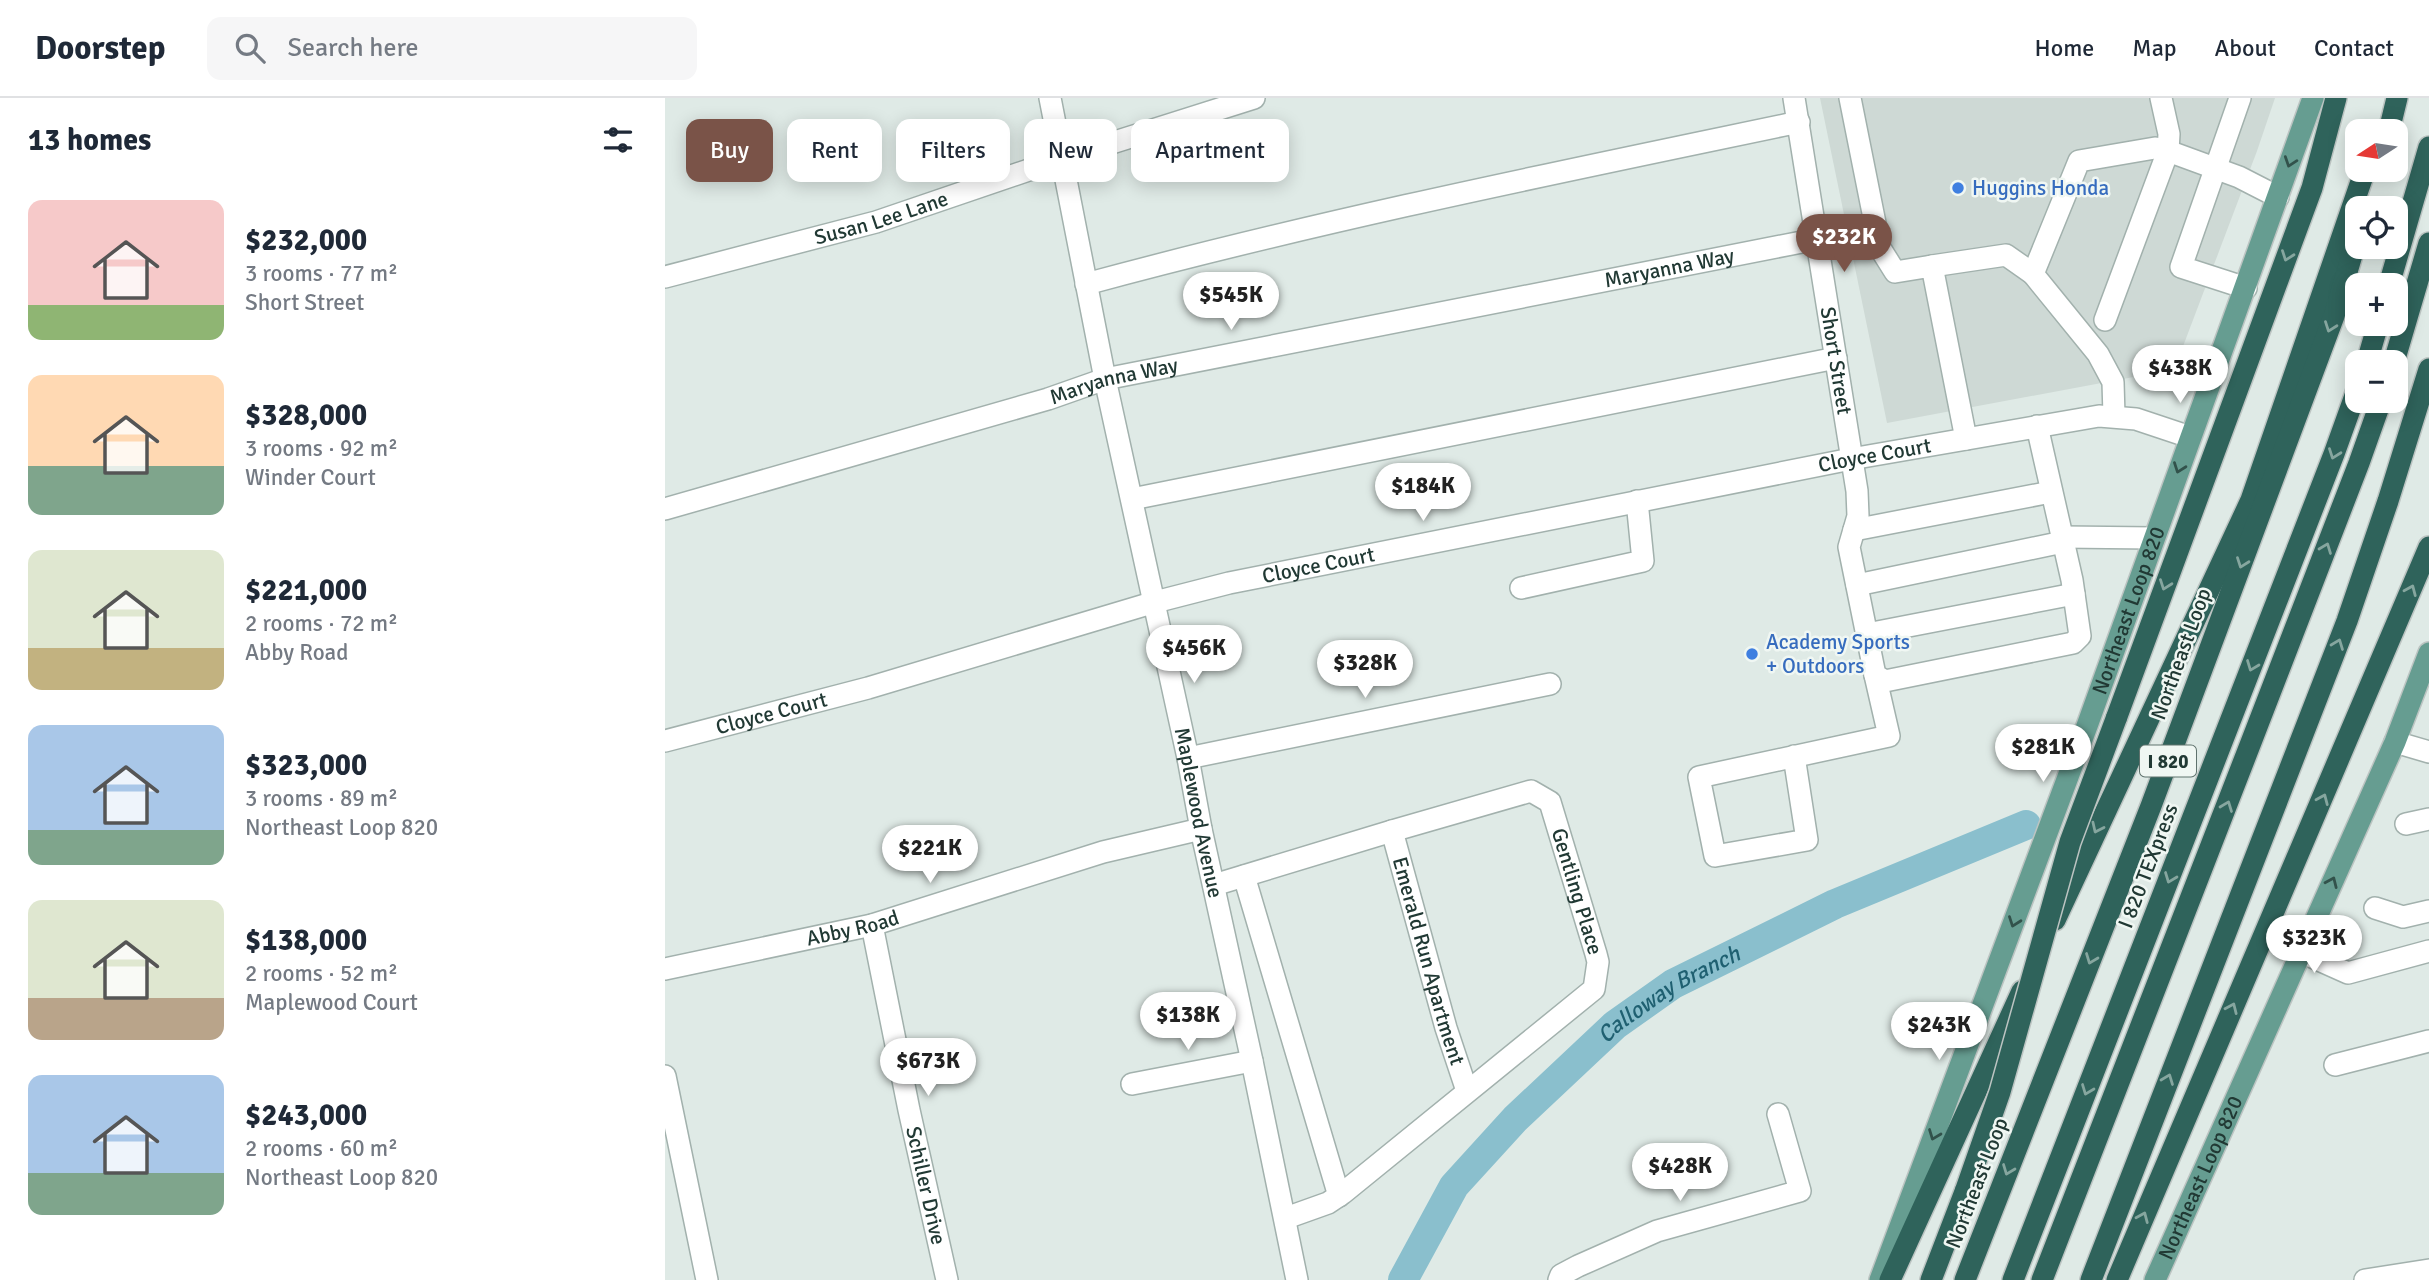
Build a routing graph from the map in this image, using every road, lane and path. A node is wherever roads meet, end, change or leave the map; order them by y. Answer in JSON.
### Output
{"nodes":[{"id":1,"x":1050,"y":98,"type":"edge"},
{"id":2,"x":1254,"y":98,"type":"edge"},
{"id":3,"x":1794,"y":98,"type":"edge"},
{"id":4,"x":1850,"y":98,"type":"edge"},
{"id":5,"x":2161,"y":98,"type":"edge"},
{"id":6,"x":2240,"y":98,"type":"edge"},
{"id":7,"x":2313,"y":98,"type":"edge"},
{"id":8,"x":2336,"y":98,"type":"edge"},
{"id":9,"x":2397,"y":98,"type":"edge"},
{"id":10,"x":1054,"y":119,"type":"edge"},
{"id":11,"x":2392,"y":119,"type":"edge"},
{"id":12,"x":1799,"y":122,"type":"junction"},
{"id":13,"x":1117,"y":141,"type":"edge"},
{"id":14,"x":2429,"y":147,"type":"edge"},
{"id":15,"x":2168,"y":151,"type":"junction"},
{"id":16,"x":2214,"y":168,"type":"junction"},
{"id":17,"x":1024,"y":172,"type":"edge"},
{"id":18,"x":1066,"y":182,"type":"edge"},
{"id":19,"x":2361,"y":182,"type":"edge"},
{"id":20,"x":2278,"y":197,"type":"junction"},
{"id":21,"x":1817,"y":239,"type":"junction"},
{"id":22,"x":2429,"y":243,"type":"edge"},
{"id":23,"x":2351,"y":259,"type":"edge"},
{"id":24,"x":1931,"y":266,"type":"junction"},
{"id":25,"x":2392,"y":273,"type":"edge"},
{"id":26,"x":2033,"y":274,"type":"junction"},
{"id":27,"x":665,"y":277,"type":"edge"},
{"id":28,"x":1086,"y":284,"type":"junction"},
{"id":29,"x":2246,"y":288,"type":"junction"},
{"id":30,"x":2105,"y":320,"type":"dead end"},
{"id":31,"x":2397,"y":350,"type":"edge"},
{"id":32,"x":1836,"y":358,"type":"junction"},
{"id":33,"x":2429,"y":369,"type":"edge"},
{"id":34,"x":1105,"y":380,"type":"junction"},
{"id":35,"x":2349,"y":413,"type":"edge"},
{"id":36,"x":2376,"y":413,"type":"edge"},
{"id":37,"x":2114,"y":416,"type":"junction"},
{"id":38,"x":2036,"y":426,"type":"junction"},
{"id":39,"x":2190,"y":437,"type":"junction"},
{"id":40,"x":1966,"y":439,"type":"junction"},
{"id":41,"x":1851,"y":459,"type":"junction"},
{"id":42,"x":2051,"y":492,"type":"junction"},
{"id":43,"x":1132,"y":499,"type":"junction"},
{"id":44,"x":1637,"y":502,"type":"junction"},
{"id":45,"x":665,"y":509,"type":"edge"},
{"id":46,"x":1854,"y":530,"type":"junction"},
{"id":47,"x":2154,"y":538,"type":"junction"},
{"id":48,"x":2062,"y":540,"type":"junction"},
{"id":49,"x":2429,"y":547,"type":"edge"},
{"id":50,"x":1857,"y":585,"type":"junction"},
{"id":51,"x":1521,"y":587,"type":"dead end"},
{"id":52,"x":2074,"y":594,"type":"junction"},
{"id":53,"x":1155,"y":602,"type":"junction"},
{"id":54,"x":1867,"y":634,"type":"junction"},
{"id":55,"x":2429,"y":653,"type":"edge"},
{"id":56,"x":1875,"y":675,"type":"junction"},
{"id":57,"x":1550,"y":684,"type":"dead end"},
{"id":58,"x":665,"y":741,"type":"edge"},
{"id":59,"x":2395,"y":742,"type":"junction"},
{"id":60,"x":2429,"y":752,"type":"edge"},
{"id":61,"x":1794,"y":756,"type":"junction"},
{"id":62,"x":1188,"y":758,"type":"junction"},
{"id":63,"x":2429,"y":819,"type":"edge"},
{"id":64,"x":2406,"y":824,"type":"dead end"},
{"id":65,"x":1201,"y":829,"type":"junction"},
{"id":66,"x":1392,"y":831,"type":"junction"},
{"id":67,"x":1244,"y":876,"type":"junction"},
{"id":68,"x":1214,"y":886,"type":"junction"},
{"id":69,"x":2375,"y":908,"type":"dead end"},
{"id":70,"x":2429,"y":911,"type":"edge"},
{"id":71,"x":872,"y":925,"type":"junction"},
{"id":72,"x":2429,"y":951,"type":"edge"},
{"id":73,"x":2301,"y":952,"type":"junction"},
{"id":74,"x":665,"y":969,"type":"edge"},
{"id":75,"x":2429,"y":1041,"type":"edge"},
{"id":76,"x":1252,"y":1061,"type":"junction"},
{"id":77,"x":2335,"y":1065,"type":"dead end"},
{"id":78,"x":665,"y":1076,"type":"edge"},
{"id":79,"x":1132,"y":1084,"type":"dead end"},
{"id":80,"x":1467,"y":1091,"type":"junction"},
{"id":81,"x":1778,"y":1114,"type":"dead end"},
{"id":82,"x":1339,"y":1196,"type":"junction"},
{"id":83,"x":1286,"y":1218,"type":"junction"},
{"id":84,"x":2429,"y":1270,"type":"edge"},
{"id":85,"x":707,"y":1280,"type":"edge"},
{"id":86,"x":947,"y":1280,"type":"edge"},
{"id":87,"x":1297,"y":1280,"type":"edge"},
{"id":88,"x":1559,"y":1280,"type":"edge"},
{"id":89,"x":1880,"y":1280,"type":"edge"},
{"id":90,"x":1890,"y":1280,"type":"edge"},
{"id":91,"x":1931,"y":1280,"type":"edge"},
{"id":92,"x":1965,"y":1280,"type":"edge"},
{"id":93,"x":2013,"y":1280,"type":"edge"},
{"id":94,"x":2042,"y":1280,"type":"edge"},
{"id":95,"x":2091,"y":1280,"type":"edge"},
{"id":96,"x":2117,"y":1280,"type":"edge"},
{"id":97,"x":2155,"y":1280,"type":"edge"},
{"id":98,"x":2365,"y":1280,"type":"edge"}],
"edges":[{"from":1,"to":10,"type":"street","name":"Maplewood Avenue"},
{"from":2,"to":13,"type":"street","name":"Susan Lee Lane"},
{"from":3,"to":12,"type":"street","name":"Short Street"},
{"from":4,"to":24,"type":"street"},
{"from":5,"to":15,"type":"street"},
{"from":6,"to":16,"type":"street"},
{"from":7,"to":20,"type":"main road","name":"Northeast Loop 820","one_way":true},
{"from":8,"to":91,"type":"highway","one_way":true,"bridge":true},
{"from":9,"to":11,"type":"highway"},
{"from":12,"to":21,"type":"street","name":"Short Street"},
{"from":12,"to":28,"type":"street"},
{"from":14,"to":25,"type":"highway"},
{"from":15,"to":16,"type":"street"},
{"from":15,"to":26,"type":"street"},
{"from":15,"to":30,"type":"street"},
{"from":16,"to":20,"type":"street"},
{"from":16,"to":29,"type":"street"},
{"from":17,"to":27,"type":"street","name":"Susan Lee Lane"},
{"from":18,"to":28,"type":"street","name":"Maplewood Avenue"},
{"from":19,"to":90,"type":"highway","one_way":true},
{"from":20,"to":29,"type":"main road","name":"Northeast Loop 820"},
{"from":21,"to":32,"type":"street","name":"Short Street"},
{"from":21,"to":34,"type":"street","name":"Maryanna Way"},
{"from":22,"to":31,"type":"highway"},
{"from":23,"to":92,"type":"highway","name":"Northeast Loop","number":"I 820","one_way":true},
{"from":24,"to":26,"type":"street"},
{"from":24,"to":40,"type":"street"},
{"from":26,"to":37,"type":"street"},
{"from":28,"to":34,"type":"street","name":"Maplewood Avenue"},
{"from":29,"to":39,"type":"main road","name":"Northeast Loop 820"},
{"from":32,"to":41,"type":"street","name":"Short Street"},
{"from":32,"to":43,"type":"street"},
{"from":95,"to":33,"type":"highway","one_way":true},
{"from":34,"to":43,"type":"street","name":"Maplewood Avenue"},
{"from":34,"to":45,"type":"street","name":"Maryanna Way"},
{"from":35,"to":93,"type":"highway","name":"I 820 TEXpress","one_way":true},
{"from":94,"to":36,"type":"highway","one_way":true},
{"from":37,"to":38,"type":"street","name":"Cloyce Court"},
{"from":37,"to":39,"type":"street","name":"Cloyce Court"},
{"from":38,"to":40,"type":"street","name":"Cloyce Court"},
{"from":38,"to":42,"type":"street"},
{"from":39,"to":47,"type":"main road","name":"Northeast Loop 820","one_way":true},
{"from":40,"to":41,"type":"street","name":"Cloyce Court"},
{"from":41,"to":44,"type":"street","name":"Cloyce Court"},
{"from":41,"to":46,"type":"street","name":"Short Street"},
{"from":42,"to":46,"type":"street"},
{"from":42,"to":48,"type":"street"},
{"from":43,"to":53,"type":"street","name":"Maplewood Avenue"},
{"from":44,"to":51,"type":"street"},
{"from":44,"to":53,"type":"street","name":"Cloyce Court"},
{"from":46,"to":50,"type":"street","name":"Short Street"},
{"from":47,"to":48,"type":"street"},
{"from":47,"to":89,"type":"main road","name":"Northeast Loop 820","one_way":true},
{"from":48,"to":50,"type":"street"},
{"from":48,"to":52,"type":"street"},
{"from":96,"to":49,"type":"highway","one_way":true},
{"from":50,"to":54,"type":"street","name":"Short Street"},
{"from":52,"to":54,"type":"street"},
{"from":52,"to":56,"type":"street"},
{"from":53,"to":58,"type":"street","name":"Cloyce Court"},
{"from":53,"to":62,"type":"street","name":"Maplewood Avenue"},
{"from":54,"to":56,"type":"street","name":"Short Street"},
{"from":55,"to":59,"type":"main road","name":"Northeast Loop 820"},
{"from":56,"to":61,"type":"street","name":"Short Street"},
{"from":57,"to":62,"type":"street"},
{"from":59,"to":60,"type":"street"},
{"from":73,"to":59,"type":"main road","name":"Northeast Loop 820","one_way":true},
{"from":61,"to":61,"type":"street"},
{"from":62,"to":65,"type":"street","name":"Maplewood Avenue"},
{"from":63,"to":64,"type":"street"},
{"from":65,"to":68,"type":"street","name":"Maplewood Avenue"},
{"from":65,"to":71,"type":"street","name":"Abby Road"},
{"from":66,"to":67,"type":"street","name":"Gentling Place"},
{"from":66,"to":80,"type":"street","name":"Emerald Run Apartment"},
{"from":66,"to":80,"type":"street","name":"Gentling Place"},
{"from":67,"to":68,"type":"street","name":"Gentling Place"},
{"from":67,"to":82,"type":"street"},
{"from":68,"to":76,"type":"street","name":"Maplewood Avenue"},
{"from":69,"to":70,"type":"street"},
{"from":71,"to":74,"type":"street","name":"Abby Road"},
{"from":71,"to":86,"type":"street","name":"Schiller Drive"},
{"from":72,"to":73,"type":"street"},
{"from":73,"to":97,"type":"main road","name":"Northeast Loop 820"},
{"from":75,"to":77,"type":"street"},
{"from":76,"to":79,"type":"street"},
{"from":76,"to":83,"type":"street","name":"Maplewood Avenue"},
{"from":78,"to":85,"type":"street"},
{"from":80,"to":82,"type":"street","name":"Gentling Place"},
{"from":81,"to":88,"type":"street"},
{"from":82,"to":83,"type":"street","name":"Gentling Place"},
{"from":83,"to":87,"type":"street","name":"Maplewood Avenue"},
{"from":84,"to":98,"type":"street"}]}
